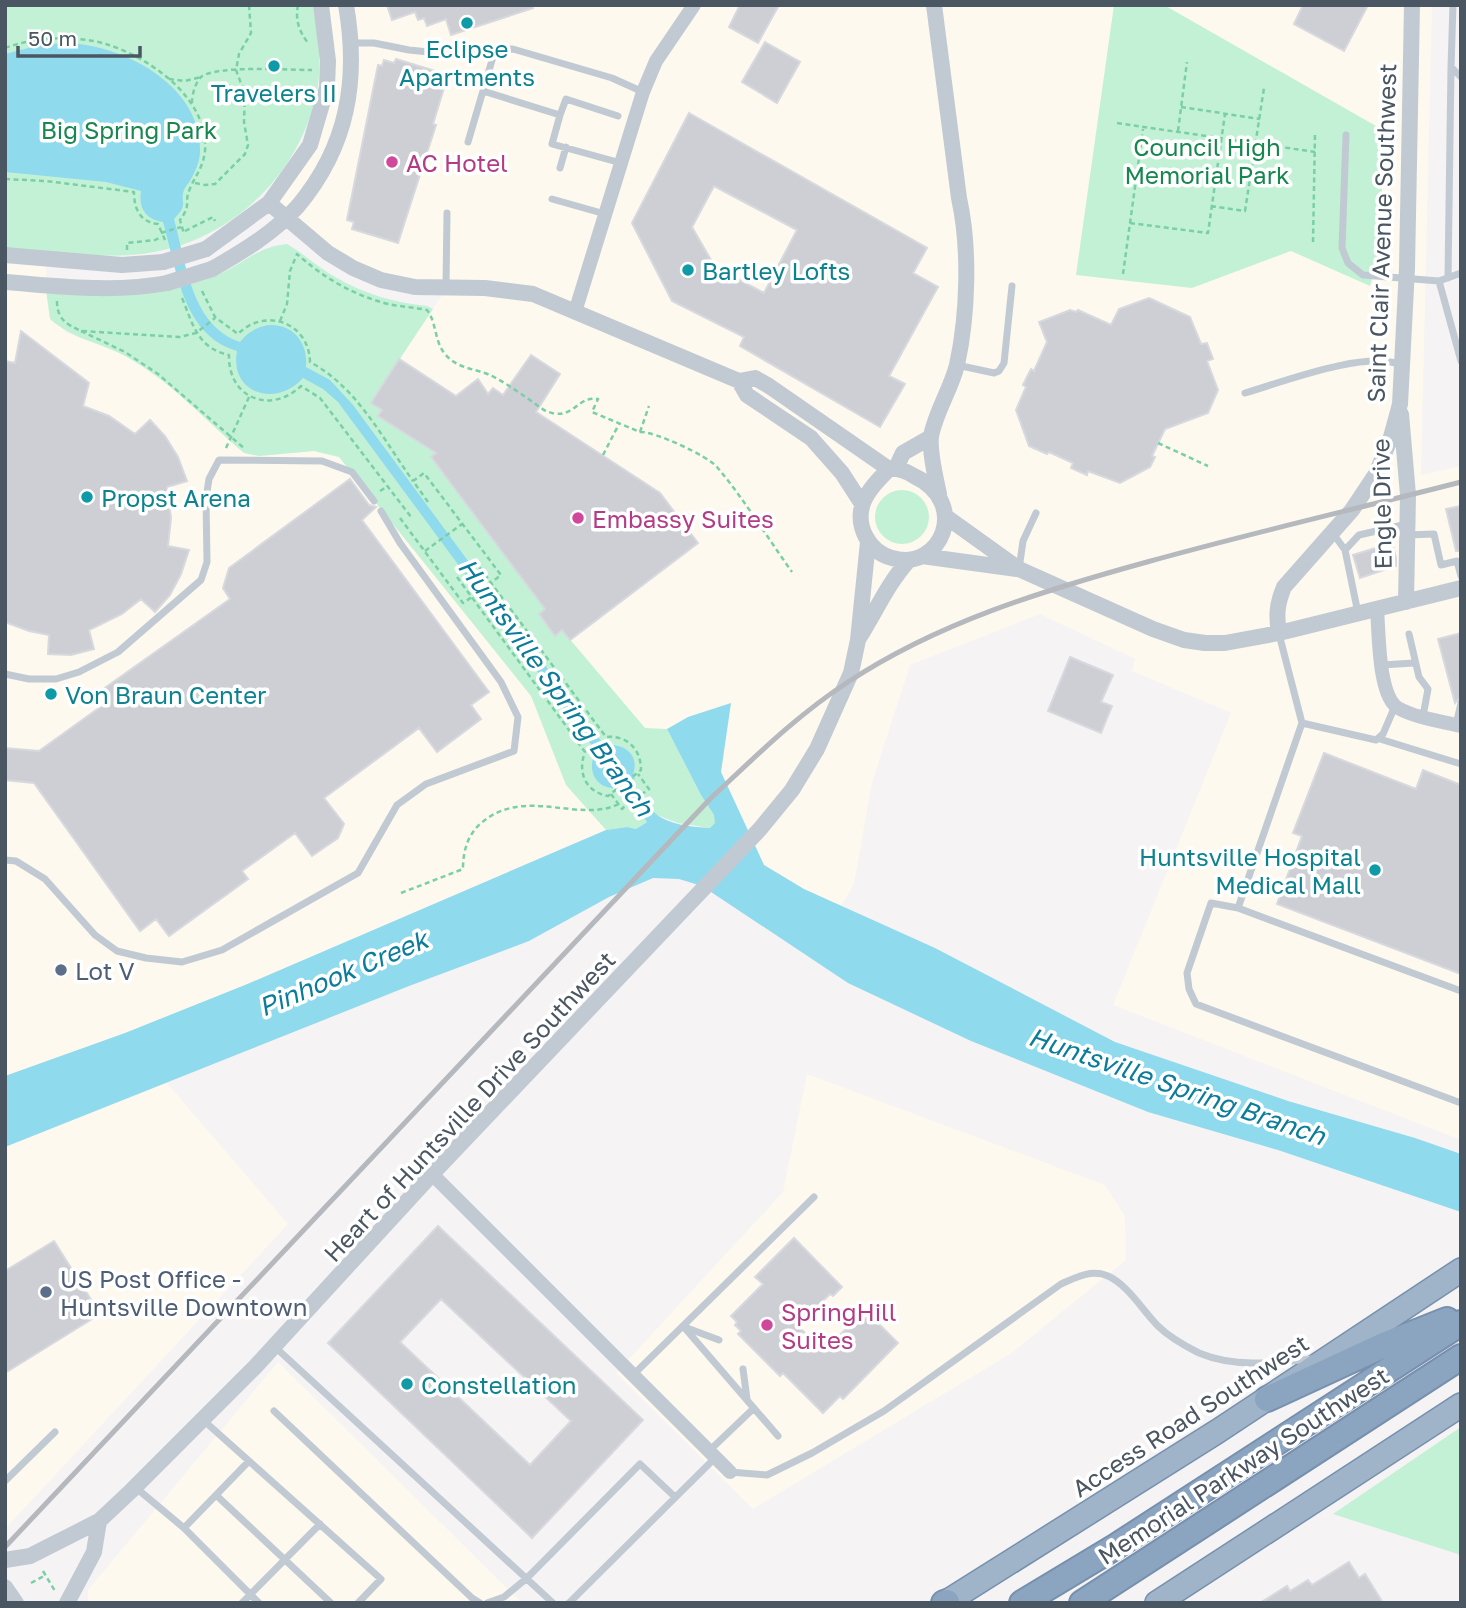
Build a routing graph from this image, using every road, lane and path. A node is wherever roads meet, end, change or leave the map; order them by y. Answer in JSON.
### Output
{"nodes":[{"id":1,"x":248,"y":5,"type":"edge"},
{"id":2,"x":298,"y":5,"type":"edge"},
{"id":3,"x":321,"y":5,"type":"edge"},
{"id":4,"x":346,"y":5,"type":"edge"},
{"id":5,"x":694,"y":5,"type":"edge"},
{"id":6,"x":934,"y":5,"type":"edge"},
{"id":7,"x":1412,"y":5,"type":"edge"},
{"id":8,"x":1453,"y":5,"type":"edge"},
{"id":9,"x":351,"y":43,"type":"junction"},
{"id":10,"x":5,"y":48,"type":"edge"},
{"id":11,"x":495,"y":50,"type":"junction"},
{"id":12,"x":312,"y":52,"type":"dead end"},
{"id":13,"x":312,"y":61,"type":"dead end"},
{"id":14,"x":1187,"y":62,"type":"dead end"},
{"id":15,"x":1451,"y":67,"type":"junction"},
{"id":16,"x":236,"y":70,"type":"junction"},
{"id":17,"x":1461,"y":77,"type":"edge"},
{"id":18,"x":167,"y":78,"type":"junction"},
{"id":19,"x":201,"y":78,"type":"junction"},
{"id":20,"x":1265,"y":88,"type":"dead end"},
{"id":21,"x":483,"y":91,"type":"junction"},
{"id":22,"x":643,"y":92,"type":"junction"},
{"id":23,"x":191,"y":105,"type":"junction"},
{"id":24,"x":1181,"y":107,"type":"junction"},
{"id":25,"x":1225,"y":114,"type":"junction"},
{"id":26,"x":561,"y":115,"type":"junction"},
{"id":27,"x":618,"y":116,"type":"dead end"},
{"id":28,"x":1260,"y":119,"type":"junction"},
{"id":29,"x":1116,"y":123,"type":"dead end"},
{"id":30,"x":1143,"y":128,"type":"junction"},
{"id":31,"x":1178,"y":133,"type":"junction"},
{"id":32,"x":1315,"y":133,"type":"dead end"},
{"id":33,"x":1346,"y":135,"type":"dead end"},
{"id":34,"x":1221,"y":139,"type":"junction"},
{"id":35,"x":467,"y":142,"type":"dead end"},
{"id":36,"x":1256,"y":144,"type":"junction"},
{"id":37,"x":566,"y":147,"type":"junction"},
{"id":38,"x":1315,"y":152,"type":"junction"},
{"id":39,"x":621,"y":163,"type":"junction"},
{"id":40,"x":560,"y":168,"type":"dead end"},
{"id":41,"x":1137,"y":168,"type":"junction"},
{"id":42,"x":5,"y":178,"type":"edge"},
{"id":43,"x":1215,"y":178,"type":"junction"},
{"id":44,"x":195,"y":183,"type":"junction"},
{"id":45,"x":273,"y":198,"type":"junction"},
{"id":46,"x":552,"y":199,"type":"dead end"},
{"id":47,"x":1211,"y":206,"type":"junction"},
{"id":48,"x":447,"y":213,"type":"dead end"},
{"id":49,"x":605,"y":215,"type":"junction"},
{"id":50,"x":286,"y":218,"type":"junction"},
{"id":51,"x":1130,"y":223,"type":"junction"},
{"id":52,"x":216,"y":224,"type":"dead end"},
{"id":53,"x":184,"y":231,"type":"junction"},
{"id":54,"x":163,"y":237,"type":"junction"},
{"id":55,"x":1313,"y":242,"type":"dead end"},
{"id":56,"x":127,"y":250,"type":"dead end"},
{"id":57,"x":5,"y":255,"type":"edge"},
{"id":58,"x":1461,"y":273,"type":"edge"},
{"id":59,"x":1123,"y":274,"type":"dead end"},
{"id":60,"x":1448,"y":278,"type":"junction"},
{"id":61,"x":1406,"y":280,"type":"junction"},
{"id":62,"x":1439,"y":281,"type":"junction"},
{"id":63,"x":5,"y":282,"type":"edge"},
{"id":64,"x":1012,"y":286,"type":"dead end"},
{"id":65,"x":446,"y":287,"type":"junction"},
{"id":66,"x":202,"y":291,"type":"dead end"},
{"id":67,"x":58,"y":298,"type":"dead end"},
{"id":68,"x":182,"y":298,"type":"dead end"},
{"id":69,"x":575,"y":312,"type":"junction"},
{"id":70,"x":215,"y":317,"type":"junction"},
{"id":71,"x":280,"y":321,"type":"junction"},
{"id":72,"x":81,"y":331,"type":"junction"},
{"id":73,"x":196,"y":334,"type":"junction"},
{"id":74,"x":1461,"y":362,"type":"edge"},
{"id":75,"x":957,"y":365,"type":"junction"},
{"id":76,"x":1402,"y":366,"type":"junction"},
{"id":77,"x":739,"y":381,"type":"junction"},
{"id":78,"x":1245,"y":393,"type":"dead end"},
{"id":79,"x":250,"y":396,"type":"junction"},
{"id":80,"x":1400,"y":404,"type":"junction"},
{"id":81,"x":649,"y":406,"type":"dead end"},
{"id":82,"x":620,"y":423,"type":"junction"},
{"id":83,"x":640,"y":432,"type":"junction"},
{"id":84,"x":931,"y":437,"type":"junction"},
{"id":85,"x":231,"y":438,"type":"junction"},
{"id":86,"x":1158,"y":443,"type":"dead end"},
{"id":87,"x":255,"y":453,"type":"dead end"},
{"id":88,"x":603,"y":455,"type":"dead end"},
{"id":89,"x":219,"y":460,"type":"junction"},
{"id":90,"x":1208,"y":466,"type":"dead end"},
{"id":91,"x":892,"y":469,"type":"junction"},
{"id":92,"x":413,"y":481,"type":"junction"},
{"id":93,"x":372,"y":486,"type":"dead end"},
{"id":94,"x":388,"y":486,"type":"junction"},
{"id":95,"x":939,"y":494,"type":"junction"},
{"id":96,"x":374,"y":500,"type":"dead end"},
{"id":97,"x":428,"y":502,"type":"dead end"},
{"id":98,"x":862,"y":504,"type":"junction"},
{"id":99,"x":381,"y":511,"type":"dead end"},
{"id":100,"x":395,"y":511,"type":"dead end"},
{"id":101,"x":1036,"y":513,"type":"dead end"},
{"id":102,"x":946,"y":516,"type":"junction"},
{"id":103,"x":411,"y":517,"type":"dead end"},
{"id":104,"x":463,"y":524,"type":"junction"},
{"id":105,"x":1407,"y":529,"type":"junction"},
{"id":106,"x":1332,"y":532,"type":"junction"},
{"id":107,"x":868,"y":542,"type":"junction"},
{"id":108,"x":1345,"y":550,"type":"junction"},
{"id":109,"x":425,"y":551,"type":"junction"},
{"id":110,"x":916,"y":558,"type":"junction"},
{"id":111,"x":477,"y":564,"type":"dead end"},
{"id":112,"x":1019,"y":569,"type":"junction"},
{"id":113,"x":792,"y":572,"type":"dead end"},
{"id":114,"x":1461,"y":576,"type":"edge"},
{"id":115,"x":457,"y":577,"type":"dead end"},
{"id":116,"x":491,"y":583,"type":"junction"},
{"id":117,"x":1461,"y":588,"type":"edge"},
{"id":118,"x":472,"y":597,"type":"junction"},
{"id":119,"x":1406,"y":602,"type":"junction"},
{"id":120,"x":1377,"y":609,"type":"junction"},
{"id":121,"x":1358,"y":614,"type":"junction"},
{"id":122,"x":1279,"y":633,"type":"junction"},
{"id":123,"x":1409,"y":634,"type":"dead end"},
{"id":124,"x":858,"y":640,"type":"junction"},
{"id":125,"x":1414,"y":663,"type":"junction"},
{"id":126,"x":1382,"y":666,"type":"junction"},
{"id":127,"x":5,"y":674,"type":"edge"},
{"id":128,"x":1461,"y":703,"type":"edge"},
{"id":129,"x":1395,"y":706,"type":"junction"},
{"id":130,"x":1423,"y":716,"type":"junction"},
{"id":131,"x":1302,"y":723,"type":"junction"},
{"id":132,"x":1459,"y":725,"type":"edge"},
{"id":133,"x":1380,"y":739,"type":"junction"},
{"id":134,"x":1461,"y":764,"type":"edge"},
{"id":135,"x":638,"y":774,"type":"junction"},
{"id":136,"x":611,"y":794,"type":"junction"},
{"id":137,"x":619,"y":804,"type":"junction"},
{"id":138,"x":5,"y":860,"type":"edge"},
{"id":139,"x":401,"y":892,"type":"dead end"},
{"id":140,"x":1238,"y":908,"type":"junction"},
{"id":141,"x":1461,"y":991,"type":"edge"},
{"id":142,"x":1461,"y":1103,"type":"edge"},
{"id":143,"x":432,"y":1174,"type":"junction"},
{"id":144,"x":814,"y":1197,"type":"dead end"},
{"id":145,"x":1461,"y":1270,"type":"edge"},
{"id":146,"x":1461,"y":1315,"type":"edge"},
{"id":147,"x":1461,"y":1323,"type":"edge"},
{"id":148,"x":683,"y":1326,"type":"junction"},
{"id":149,"x":719,"y":1340,"type":"dead end"},
{"id":150,"x":275,"y":1346,"type":"junction"},
{"id":151,"x":1461,"y":1357,"type":"edge"},
{"id":152,"x":1326,"y":1358,"type":"junction"},
{"id":153,"x":743,"y":1368,"type":"dead end"},
{"id":154,"x":633,"y":1376,"type":"junction"},
{"id":155,"x":747,"y":1399,"type":"junction"},
{"id":156,"x":1267,"y":1399,"type":"junction"},
{"id":157,"x":1461,"y":1405,"type":"edge"},
{"id":158,"x":754,"y":1408,"type":"junction"},
{"id":159,"x":274,"y":1410,"type":"dead end"},
{"id":160,"x":202,"y":1418,"type":"junction"},
{"id":161,"x":55,"y":1432,"type":"dead end"},
{"id":162,"x":778,"y":1436,"type":"dead end"},
{"id":163,"x":712,"y":1454,"type":"junction"},
{"id":164,"x":249,"y":1461,"type":"junction"},
{"id":165,"x":730,"y":1472,"type":"joint"},
{"id":166,"x":5,"y":1481,"type":"edge"},
{"id":167,"x":135,"y":1487,"type":"junction"},
{"id":168,"x":216,"y":1495,"type":"junction"},
{"id":169,"x":675,"y":1497,"type":"junction"},
{"id":170,"x":99,"y":1521,"type":"junction"},
{"id":171,"x":320,"y":1524,"type":"junction"},
{"id":172,"x":184,"y":1528,"type":"junction"},
{"id":173,"x":285,"y":1559,"type":"junction"},
{"id":174,"x":5,"y":1560,"type":"edge"},
{"id":175,"x":527,"y":1578,"type":"junction"},
{"id":176,"x":31,"y":1583,"type":"dead end"},
{"id":177,"x":5,"y":1587,"type":"edge"},
{"id":178,"x":251,"y":1594,"type":"junction"},
{"id":179,"x":62,"y":1598,"type":"edge"},
{"id":180,"x":945,"y":1602,"type":"edge"},
{"id":181,"x":16,"y":1603,"type":"edge"},
{"id":182,"x":242,"y":1603,"type":"edge"},
{"id":183,"x":259,"y":1603,"type":"edge"},
{"id":184,"x":331,"y":1603,"type":"edge"},
{"id":185,"x":358,"y":1603,"type":"edge"},
{"id":186,"x":480,"y":1603,"type":"edge"},
{"id":187,"x":487,"y":1603,"type":"edge"},
{"id":188,"x":553,"y":1603,"type":"edge"},
{"id":189,"x":569,"y":1603,"type":"edge"},
{"id":190,"x":1022,"y":1603,"type":"edge"},
{"id":191,"x":1082,"y":1603,"type":"edge"},
{"id":192,"x":1157,"y":1603,"type":"edge"}],
"edges":[{"from":1,"to":16,"type":"path"},
{"from":2,"to":12,"type":"path"},
{"from":3,"to":45,"type":"street"},
{"from":4,"to":9,"type":"street"},
{"from":5,"to":22,"type":"street"},
{"from":6,"to":75,"type":"street"},
{"from":7,"to":61,"type":"street","name":"Saint Clair Avenue Southwest"},
{"from":8,"to":15,"type":"lane"},
{"from":9,"to":11,"type":"lane"},
{"from":9,"to":50,"type":"street"},
{"from":10,"to":18,"type":"path"},
{"from":11,"to":21,"type":"lane"},
{"from":11,"to":22,"type":"lane"},
{"from":13,"to":16,"type":"path"},
{"from":14,"to":24,"type":"path"},
{"from":15,"to":17,"type":"lane"},
{"from":15,"to":60,"type":"lane"},
{"from":16,"to":19,"type":"path"},
{"from":16,"to":44,"type":"path"},
{"from":18,"to":19,"type":"path"},
{"from":18,"to":23,"type":"path"},
{"from":19,"to":23,"type":"path"},
{"from":20,"to":28,"type":"path"},
{"from":21,"to":26,"type":"lane"},
{"from":21,"to":35,"type":"lane"},
{"from":22,"to":39,"type":"street"},
{"from":23,"to":44,"type":"path"},
{"from":24,"to":25,"type":"path"},
{"from":24,"to":31,"type":"path"},
{"from":25,"to":28,"type":"path"},
{"from":25,"to":34,"type":"path"},
{"from":26,"to":27,"type":"lane"},
{"from":26,"to":37,"type":"lane"},
{"from":28,"to":36,"type":"path"},
{"from":29,"to":30,"type":"path"},
{"from":30,"to":31,"type":"path"},
{"from":30,"to":41,"type":"path"},
{"from":31,"to":34,"type":"path"},
{"from":32,"to":38,"type":"path"},
{"from":33,"to":61,"type":"lane"},
{"from":34,"to":36,"type":"path"},
{"from":34,"to":43,"type":"path"},
{"from":36,"to":38,"type":"path"},
{"from":36,"to":47,"type":"path"},
{"from":37,"to":39,"type":"lane"},
{"from":37,"to":40,"type":"lane"},
{"from":38,"to":55,"type":"path"},
{"from":39,"to":49,"type":"street"},
{"from":41,"to":43,"type":"path"},
{"from":41,"to":51,"type":"path"},
{"from":42,"to":54,"type":"path"},
{"from":43,"to":47,"type":"path"},
{"from":44,"to":53,"type":"path"},
{"from":45,"to":50,"type":"street"},
{"from":45,"to":57,"type":"street","bridge":true},
{"from":46,"to":49,"type":"lane"},
{"from":47,"to":51,"type":"path"},
{"from":48,"to":65,"type":"lane"},
{"from":49,"to":69,"type":"street"},
{"from":50,"to":63,"type":"street","bridge":true},
{"from":50,"to":65,"type":"street"},
{"from":51,"to":59,"type":"path"},
{"from":52,"to":53,"type":"path"},
{"from":53,"to":54,"type":"path"},
{"from":54,"to":56,"type":"path"},
{"from":58,"to":60,"type":"lane"},
{"from":60,"to":62,"type":"lane"},
{"from":61,"to":62,"type":"lane"},
{"from":61,"to":76,"type":"street","name":"Saint Clair Avenue Southwest"},
{"from":62,"to":74,"type":"lane"},
{"from":64,"to":75,"type":"lane"},
{"from":65,"to":69,"type":"street"},
{"from":66,"to":70,"type":"path"},
{"from":67,"to":72,"type":"path"},
{"from":68,"to":73,"type":"path"},
{"from":69,"to":77,"type":"street"},
{"from":70,"to":71,"type":"path"},
{"from":70,"to":73,"type":"path"},
{"from":71,"to":82,"type":"path"},
{"from":71,"to":92,"type":"path"},
{"from":72,"to":73,"type":"path"},
{"from":72,"to":85,"type":"path"},
{"from":73,"to":79,"type":"path"},
{"from":75,"to":84,"type":"street"},
{"from":76,"to":78,"type":"lane"},
{"from":76,"to":80,"type":"street","name":"Saint Clair Avenue Southwest"},
{"from":77,"to":91,"type":"street"},
{"from":77,"to":98,"type":"street"},
{"from":79,"to":85,"type":"path"},
{"from":79,"to":94,"type":"path"},
{"from":80,"to":105,"type":"street","name":"Engle Drive"},
{"from":80,"to":106,"type":"street","name":"Saint Clair Avenue Southwest"},
{"from":81,"to":83,"type":"path"},
{"from":82,"to":83,"type":"path"},
{"from":82,"to":88,"type":"path"},
{"from":83,"to":113,"type":"path"},
{"from":84,"to":91,"type":"street"},
{"from":84,"to":95,"type":"street"},
{"from":85,"to":87,"type":"path"},
{"from":85,"to":89,"type":"path"},
{"from":86,"to":90,"type":"path"},
{"from":89,"to":96,"type":"lane"},
{"from":89,"to":127,"type":"lane"},
{"from":91,"to":95,"type":"street"},
{"from":91,"to":98,"type":"street"},
{"from":92,"to":97,"type":"path"},
{"from":92,"to":104,"type":"path"},
{"from":93,"to":94,"type":"path"},
{"from":94,"to":103,"type":"path"},
{"from":95,"to":102,"type":"street"},
{"from":98,"to":107,"type":"street"},
{"from":99,"to":138,"type":"lane"},
{"from":100,"to":109,"type":"path"},
{"from":101,"to":112,"type":"lane"},
{"from":102,"to":110,"type":"street"},
{"from":102,"to":112,"type":"street"},
{"from":104,"to":109,"type":"path"},
{"from":104,"to":116,"type":"path"},
{"from":105,"to":108,"type":"lane"},
{"from":105,"to":114,"type":"lane"},
{"from":105,"to":119,"type":"street","name":"Engle Drive"},
{"from":106,"to":108,"type":"lane"},
{"from":106,"to":122,"type":"street","name":"Saint Clair Avenue Southwest"},
{"from":107,"to":110,"type":"street"},
{"from":107,"to":124,"type":"street","name":"Heart of Huntsville Drive Southwest"},
{"from":108,"to":121,"type":"lane"},
{"from":109,"to":118,"type":"path"},
{"from":110,"to":112,"type":"street"},
{"from":110,"to":124,"type":"street","name":"Heart of Huntsville Drive Southwest"},
{"from":111,"to":116,"type":"path"},
{"from":112,"to":122,"type":"street"},
{"from":115,"to":118,"type":"path"},
{"from":116,"to":135,"type":"path"},
{"from":117,"to":119,"type":"street"},
{"from":118,"to":136,"type":"path"},
{"from":119,"to":120,"type":"street"},
{"from":120,"to":121,"type":"street"},
{"from":120,"to":126,"type":"street"},
{"from":121,"to":122,"type":"street"},
{"from":122,"to":131,"type":"lane"},
{"from":123,"to":125,"type":"lane"},
{"from":124,"to":143,"type":"street","name":"Heart of Huntsville Drive Southwest"},
{"from":125,"to":126,"type":"lane"},
{"from":125,"to":130,"type":"lane"},
{"from":126,"to":129,"type":"street"},
{"from":128,"to":132,"type":"lane"},
{"from":129,"to":130,"type":"street"},
{"from":129,"to":133,"type":"lane"},
{"from":130,"to":132,"type":"street"},
{"from":131,"to":133,"type":"lane"},
{"from":131,"to":140,"type":"lane"},
{"from":133,"to":134,"type":"lane"},
{"from":135,"to":136,"type":"path"},
{"from":135,"to":137,"type":"path"},
{"from":136,"to":137,"type":"path"},
{"from":137,"to":139,"type":"path"},
{"from":140,"to":141,"type":"lane"},
{"from":140,"to":142,"type":"lane"},
{"from":143,"to":150,"type":"street","name":"Heart of Huntsville Drive Southwest"},
{"from":143,"to":154,"type":"street"},
{"from":144,"to":148,"type":"lane"},
{"from":145,"to":152,"type":"highway","name":"Access Road Southwest"},
{"from":146,"to":156,"type":"highway"},
{"from":147,"to":190,"type":"highway","name":"Memorial Parkway Southwest"},
{"from":148,"to":149,"type":"lane"},
{"from":148,"to":154,"type":"lane"},
{"from":148,"to":155,"type":"lane"},
{"from":150,"to":160,"type":"street","name":"Heart of Huntsville Drive Southwest"},
{"from":150,"to":175,"type":"lane"},
{"from":151,"to":191,"type":"highway","name":"Memorial Parkway Southwest"},
{"from":152,"to":156,"type":"highway","name":"Access Road Southwest"},
{"from":152,"to":165,"type":"lane"},
{"from":153,"to":155,"type":"lane"},
{"from":154,"to":163,"type":"street"},
{"from":155,"to":158,"type":"lane"},
{"from":156,"to":180,"type":"highway","name":"Access Road Southwest"},
{"from":157,"to":192,"type":"highway"},
{"from":158,"to":162,"type":"lane"},
{"from":158,"to":163,"type":"lane"},
{"from":159,"to":186,"type":"lane"},
{"from":160,"to":164,"type":"lane"},
{"from":160,"to":167,"type":"street","name":"Heart of Huntsville Drive Southwest"},
{"from":161,"to":166,"type":"lane"},
{"from":163,"to":165,"type":"street"},
{"from":163,"to":169,"type":"lane"},
{"from":164,"to":168,"type":"lane"},
{"from":164,"to":171,"type":"lane"},
{"from":167,"to":170,"type":"street","name":"Heart of Huntsville Drive Southwest"},
{"from":167,"to":172,"type":"lane"},
{"from":168,"to":172,"type":"lane"},
{"from":168,"to":173,"type":"lane"},
{"from":169,"to":175,"type":"lane"},
{"from":169,"to":189,"type":"lane"},
{"from":170,"to":174,"type":"street","name":"Heart of Huntsville Drive Southwest"},
{"from":170,"to":179,"type":"street"},
{"from":171,"to":173,"type":"lane"},
{"from":171,"to":185,"type":"lane"},
{"from":172,"to":178,"type":"lane"},
{"from":173,"to":178,"type":"lane"},
{"from":173,"to":184,"type":"lane"},
{"from":175,"to":187,"type":"lane"},
{"from":175,"to":188,"type":"lane"},
{"from":176,"to":179,"type":"path"},
{"from":177,"to":181,"type":"street"},
{"from":178,"to":182,"type":"lane"},
{"from":178,"to":183,"type":"lane"}]}
